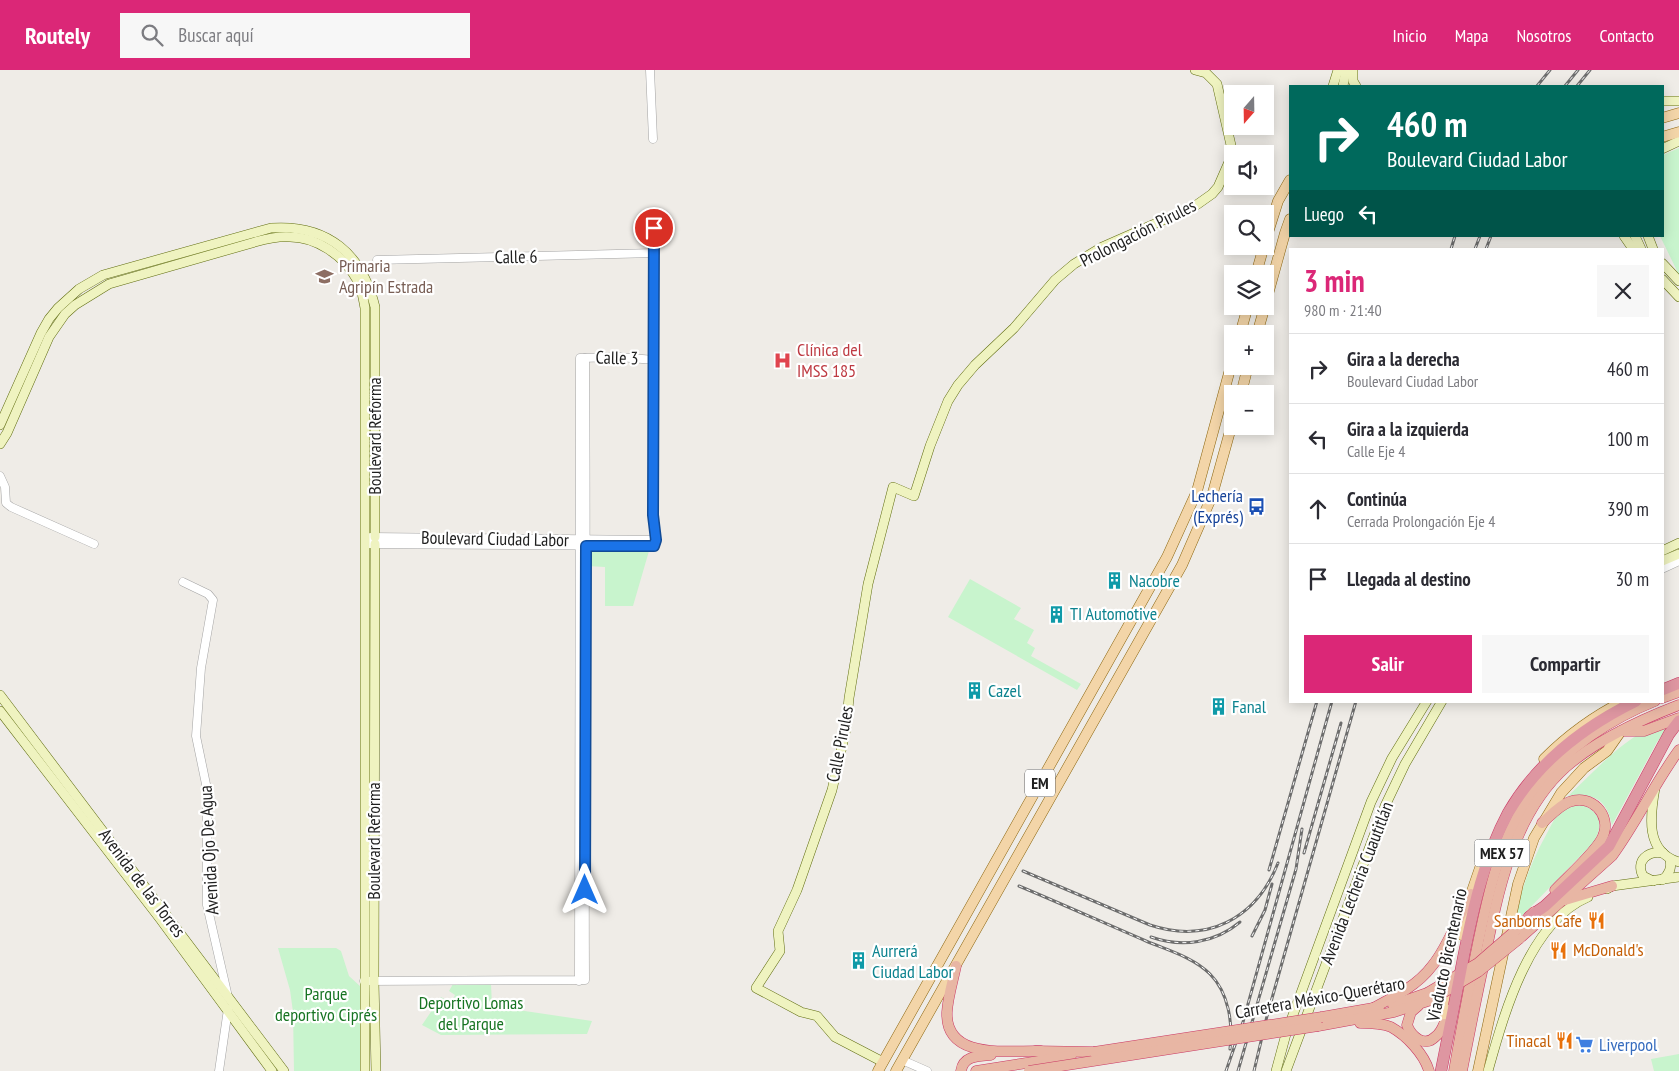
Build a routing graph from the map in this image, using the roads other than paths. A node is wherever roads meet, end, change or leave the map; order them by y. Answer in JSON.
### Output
{"nodes":[{"id":1,"x":650,"y":70,"type":"edge"},
{"id":2,"x":1194,"y":70,"type":"edge"},
{"id":3,"x":1338,"y":70,"type":"edge"},
{"id":4,"x":1346,"y":70,"type":"edge"},
{"id":5,"x":1353,"y":70,"type":"edge"},
{"id":6,"x":1333,"y":85,"type":"edge"},
{"id":7,"x":1342,"y":85,"type":"edge"},
{"id":8,"x":1355,"y":85,"type":"edge"},
{"id":9,"x":1679,"y":101,"type":"edge"},
{"id":10,"x":1664,"y":102,"type":"edge"},
{"id":11,"x":1679,"y":113,"type":"edge"},
{"id":12,"x":1664,"y":117,"type":"edge"},
{"id":13,"x":1679,"y":132,"type":"edge"},
{"id":14,"x":1664,"y":136,"type":"edge"},
{"id":15,"x":653,"y":139,"type":"dead end"},
{"id":16,"x":1679,"y":141,"type":"edge"},
{"id":17,"x":1231,"y":145,"type":"edge"},
{"id":18,"x":1664,"y":148,"type":"edge"},
{"id":19,"x":1224,"y":174,"type":"edge"},
{"id":20,"x":1289,"y":182,"type":"edge"},
{"id":21,"x":1274,"y":214,"type":"edge"},
{"id":22,"x":1289,"y":222,"type":"edge"},
{"id":23,"x":654,"y":228,"type":"dead end"},
{"id":24,"x":1625,"y":237,"type":"edge"},
{"id":25,"x":1632,"y":248,"type":"edge"},
{"id":26,"x":655,"y":253,"type":"junction"},
{"id":27,"x":377,"y":260,"type":"dead end"},
{"id":28,"x":1664,"y":265,"type":"edge"},
{"id":29,"x":147,"y":268,"type":"junction"},
{"id":30,"x":1274,"y":273,"type":"edge"},
{"id":31,"x":1664,"y":281,"type":"edge"},
{"id":32,"x":1679,"y":281,"type":"edge"},
{"id":33,"x":1679,"y":297,"type":"edge"},
{"id":34,"x":654,"y":360,"type":"junction"},
{"id":35,"x":1228,"y":375,"type":"edge"},
{"id":36,"x":0,"y":425,"type":"edge"},
{"id":37,"x":1229,"y":435,"type":"edge"},
{"id":38,"x":0,"y":444,"type":"edge"},
{"id":39,"x":0,"y":476,"type":"edge"},
{"id":40,"x":893,"y":488,"type":"joint"},
{"id":41,"x":1197,"y":492,"type":"junction"},
{"id":42,"x":1212,"y":496,"type":"junction"},
{"id":43,"x":375,"y":540,"type":"junction"},
{"id":44,"x":365,"y":541,"type":"junction"},
{"id":45,"x":583,"y":543,"type":"junction"},
{"id":46,"x":1679,"y":543,"type":"edge"},
{"id":47,"x":94,"y":544,"type":"dead end"},
{"id":48,"x":1664,"y":550,"type":"edge"},
{"id":49,"x":1679,"y":554,"type":"edge"},
{"id":50,"x":1664,"y":561,"type":"edge"},
{"id":51,"x":1679,"y":561,"type":"edge"},
{"id":52,"x":1664,"y":568,"type":"edge"},
{"id":53,"x":183,"y":582,"type":"dead end"},
{"id":54,"x":1679,"y":678,"type":"edge"},
{"id":55,"x":1679,"y":682,"type":"edge"},
{"id":56,"x":1664,"y":683,"type":"edge"},
{"id":57,"x":1664,"y":689,"type":"edge"},
{"id":58,"x":1679,"y":692,"type":"edge"},
{"id":59,"x":0,"y":695,"type":"edge"},
{"id":60,"x":1664,"y":697,"type":"edge"},
{"id":61,"x":1426,"y":703,"type":"edge"},
{"id":62,"x":1441,"y":703,"type":"edge"},
{"id":63,"x":1620,"y":703,"type":"edge"},
{"id":64,"x":1632,"y":703,"type":"edge"},
{"id":65,"x":1651,"y":703,"type":"edge"},
{"id":66,"x":1679,"y":705,"type":"edge"},
{"id":67,"x":0,"y":711,"type":"edge"},
{"id":68,"x":1679,"y":720,"type":"edge"},
{"id":69,"x":1621,"y":731,"type":"junction"},
{"id":70,"x":1679,"y":750,"type":"edge"},
{"id":71,"x":1656,"y":785,"type":"junction"},
{"id":72,"x":1542,"y":823,"type":"junction"},
{"id":73,"x":1671,"y":858,"type":"edge"},
{"id":74,"x":1348,"y":861,"type":"junction"},
{"id":75,"x":1362,"y":865,"type":"junction"},
{"id":76,"x":1679,"y":877,"type":"edge"},
{"id":77,"x":1658,"y":881,"type":"junction"},
{"id":78,"x":1612,"y":886,"type":"junction"},
{"id":79,"x":1470,"y":894,"type":"junction"},
{"id":80,"x":1552,"y":903,"type":"junction"},
{"id":81,"x":1534,"y":919,"type":"junction"},
{"id":82,"x":956,"y":966,"type":"junction"},
{"id":83,"x":364,"y":981,"type":"junction"},
{"id":84,"x":374,"y":982,"type":"junction"},
{"id":85,"x":1429,"y":996,"type":"junction"},
{"id":86,"x":229,"y":998,"type":"junction"},
{"id":87,"x":1419,"y":1005,"type":"junction"},
{"id":88,"x":1373,"y":1008,"type":"junction"},
{"id":89,"x":228,"y":1012,"type":"junction"},
{"id":90,"x":1320,"y":1022,"type":"junction"},
{"id":91,"x":1339,"y":1023,"type":"junction"},
{"id":92,"x":1444,"y":1024,"type":"junction"},
{"id":93,"x":1286,"y":1034,"type":"junction"},
{"id":94,"x":1046,"y":1051,"type":"junction"},
{"id":95,"x":1094,"y":1052,"type":"junction"},
{"id":96,"x":1144,"y":1054,"type":"junction"},
{"id":97,"x":902,"y":1060,"type":"junction"},
{"id":98,"x":880,"y":1066,"type":"edge"},
{"id":99,"x":219,"y":1071,"type":"edge"},
{"id":100,"x":272,"y":1071,"type":"edge"},
{"id":101,"x":284,"y":1071,"type":"edge"},
{"id":102,"x":366,"y":1071,"type":"edge"},
{"id":103,"x":376,"y":1071,"type":"edge"},
{"id":104,"x":896,"y":1071,"type":"edge"},
{"id":105,"x":927,"y":1071,"type":"edge"},
{"id":106,"x":961,"y":1071,"type":"edge"},
{"id":107,"x":976,"y":1071,"type":"edge"},
{"id":108,"x":1029,"y":1071,"type":"edge"},
{"id":109,"x":1059,"y":1071,"type":"edge"},
{"id":110,"x":1270,"y":1071,"type":"edge"},
{"id":111,"x":1276,"y":1071,"type":"edge"},
{"id":112,"x":1286,"y":1071,"type":"edge"},
{"id":113,"x":1429,"y":1071,"type":"edge"},
{"id":114,"x":1436,"y":1071,"type":"edge"},
{"id":115,"x":1441,"y":1071,"type":"edge"},
{"id":116,"x":1454,"y":1071,"type":"edge"},
{"id":117,"x":1462,"y":1071,"type":"edge"},
{"id":118,"x":1478,"y":1071,"type":"edge"},
{"id":119,"x":1488,"y":1071,"type":"edge"}],
"edges":[{"from":1,"to":15,"type":"street"},
{"from":2,"to":17,"type":"main road"},
{"from":3,"to":6,"type":"main road"},
{"from":4,"to":7,"type":"main road"},
{"from":5,"to":8,"type":"main road"},
{"from":9,"to":10,"type":"main road"},
{"from":11,"to":12,"type":"main road"},
{"from":13,"to":14,"type":"main road"},
{"from":16,"to":18,"type":"main road"},
{"from":19,"to":40,"type":"main road","name":"Prolongación Pirules"},
{"from":20,"to":21,"type":"main road"},
{"from":22,"to":30,"type":"main road"},
{"from":23,"to":26,"type":"street"},
{"from":24,"to":25,"type":"main road"},
{"from":26,"to":27,"type":"street","name":"Calle 6"},
{"from":26,"to":34,"type":"street"},
{"from":28,"to":32,"type":"main road"},
{"from":29,"to":36,"type":"main road","name":"Boulevard Reforma"},
{"from":29,"to":38,"type":"main road","name":"Boulevard Reforma"},
{"from":29,"to":43,"type":"main road","name":"Boulevard Reforma"},
{"from":29,"to":44,"type":"main road","name":"Boulevard Reforma"},
{"from":31,"to":33,"type":"main road"},
{"from":34,"to":45,"type":"street","name":"Boulevard Ciudad Labor"},
{"from":34,"to":45,"type":"street","name":"Calle 3"},
{"from":35,"to":41,"type":"main road","number":"EM"},
{"from":37,"to":42,"type":"main road","number":"EM"},
{"from":39,"to":47,"type":"street"},
{"from":40,"to":98,"type":"main road","name":"Calle Pirules"},
{"from":41,"to":42,"type":"main road"},
{"from":41,"to":98,"type":"main road","number":"EM"},
{"from":42,"to":82,"type":"main road","number":"EM"},
{"from":43,"to":44,"type":"street","name":"Boulevard Ciudad Labor"},
{"from":43,"to":45,"type":"street","name":"Boulevard Ciudad Labor"},
{"from":43,"to":84,"type":"main road","name":"Boulevard Reforma"},
{"from":44,"to":83,"type":"main road","name":"Boulevard Reforma"},
{"from":45,"to":84,"type":"street"},
{"from":46,"to":48,"type":"main road"},
{"from":49,"to":50,"type":"main road"},
{"from":51,"to":52,"type":"street"},
{"from":53,"to":86,"type":"street","name":"Avenida Ojo De Agua"},
{"from":54,"to":56,"type":"main road"},
{"from":55,"to":57,"type":"highway"},
{"from":58,"to":60,"type":"highway"},
{"from":59,"to":86,"type":"main road","name":"Avenida de las Torres"},
{"from":61,"to":74,"type":"main road","name":"Avenida Lecheria Cuautitlán"},
{"from":62,"to":75,"type":"main road","name":"Avenida Lecheria Cuautitlán"},
{"from":63,"to":79,"type":"main road"},
{"from":64,"to":115,"type":"highway","name":"Viaducto Bicentenario","bridge":true},
{"from":65,"to":116,"type":"highway","number":"MEX 57"},
{"from":66,"to":69,"type":"highway","number":"MEX 57"},
{"from":67,"to":89,"type":"main road","name":"Avenida de las Torres"},
{"from":68,"to":69,"type":"highway"},
{"from":68,"to":80,"type":"highway"},
{"from":69,"to":72,"type":"main road"},
{"from":69,"to":117,"type":"highway","number":"MEX 57"},
{"from":70,"to":71,"type":"highway"},
{"from":71,"to":73,"type":"main road"},
{"from":71,"to":80,"type":"highway"},
{"from":72,"to":81,"type":"highway","name":"Carretera México-Querétaro"},
{"from":72,"to":118,"type":"main road"},
{"from":73,"to":77,"type":"main road"},
{"from":73,"to":77,"type":"main road"},
{"from":74,"to":75,"type":"main road"},
{"from":74,"to":93,"type":"main road","name":"Avenida Lecheria Cuautitlán"},
{"from":75,"to":112,"type":"main road","name":"Avenida Lecheria Cuautitlán"},
{"from":76,"to":77,"type":"main road"},
{"from":77,"to":78,"type":"main road"},
{"from":78,"to":80,"type":"highway"},
{"from":78,"to":119,"type":"main road"},
{"from":79,"to":88,"type":"highway"},
{"from":79,"to":92,"type":"main road"},
{"from":80,"to":81,"type":"highway"},
{"from":81,"to":85,"type":"highway","name":"Carretera México-Querétaro","bridge":true},
{"from":82,"to":94,"type":"highway"},
{"from":82,"to":97,"type":"main road","number":"EM"},
{"from":83,"to":84,"type":"street"},
{"from":83,"to":102,"type":"main road","name":"Boulevard Reforma"},
{"from":84,"to":103,"type":"main road","name":"Boulevard Reforma"},
{"from":85,"to":87,"type":"highway","name":"Carretera México-Querétaro"},
{"from":85,"to":88,"type":"highway","name":"Carretera México-Querétaro"},
{"from":86,"to":89,"type":"street","name":"Avenida Ojo De Agua"},
{"from":86,"to":101,"type":"main road","name":"Avenida de las Torres"},
{"from":87,"to":91,"type":"highway","name":"Carretera México-Querétaro"},
{"from":87,"to":92,"type":"highway"},
{"from":88,"to":90,"type":"highway","name":"Carretera México-Querétaro"},
{"from":89,"to":99,"type":"street","name":"Avenida Ojo De Agua"},
{"from":89,"to":100,"type":"main road","name":"Avenida de las Torres"},
{"from":90,"to":91,"type":"highway","name":"Carretera México-Querétaro"},
{"from":90,"to":95,"type":"highway","name":"Carretera México-Querétaro","bridge":true},
{"from":90,"to":96,"type":"highway","name":"Carretera México-Querétaro","bridge":true},
{"from":91,"to":113,"type":"highway"},
{"from":92,"to":114,"type":"main road"},
{"from":93,"to":110,"type":"main road"},
{"from":93,"to":111,"type":"main road","name":"Avenida Lecheria Cuautitlán"},
{"from":94,"to":95,"type":"highway"},
{"from":94,"to":106,"type":"highway"},
{"from":95,"to":107,"type":"highway","name":"Carretera México-Querétaro"},
{"from":96,"to":108,"type":"highway","name":"Carretera México-Querétaro","bridge":true},
{"from":96,"to":109,"type":"highway","bridge":true},
{"from":97,"to":104,"type":"main road","number":"EM"},
{"from":97,"to":105,"type":"street"}]}
